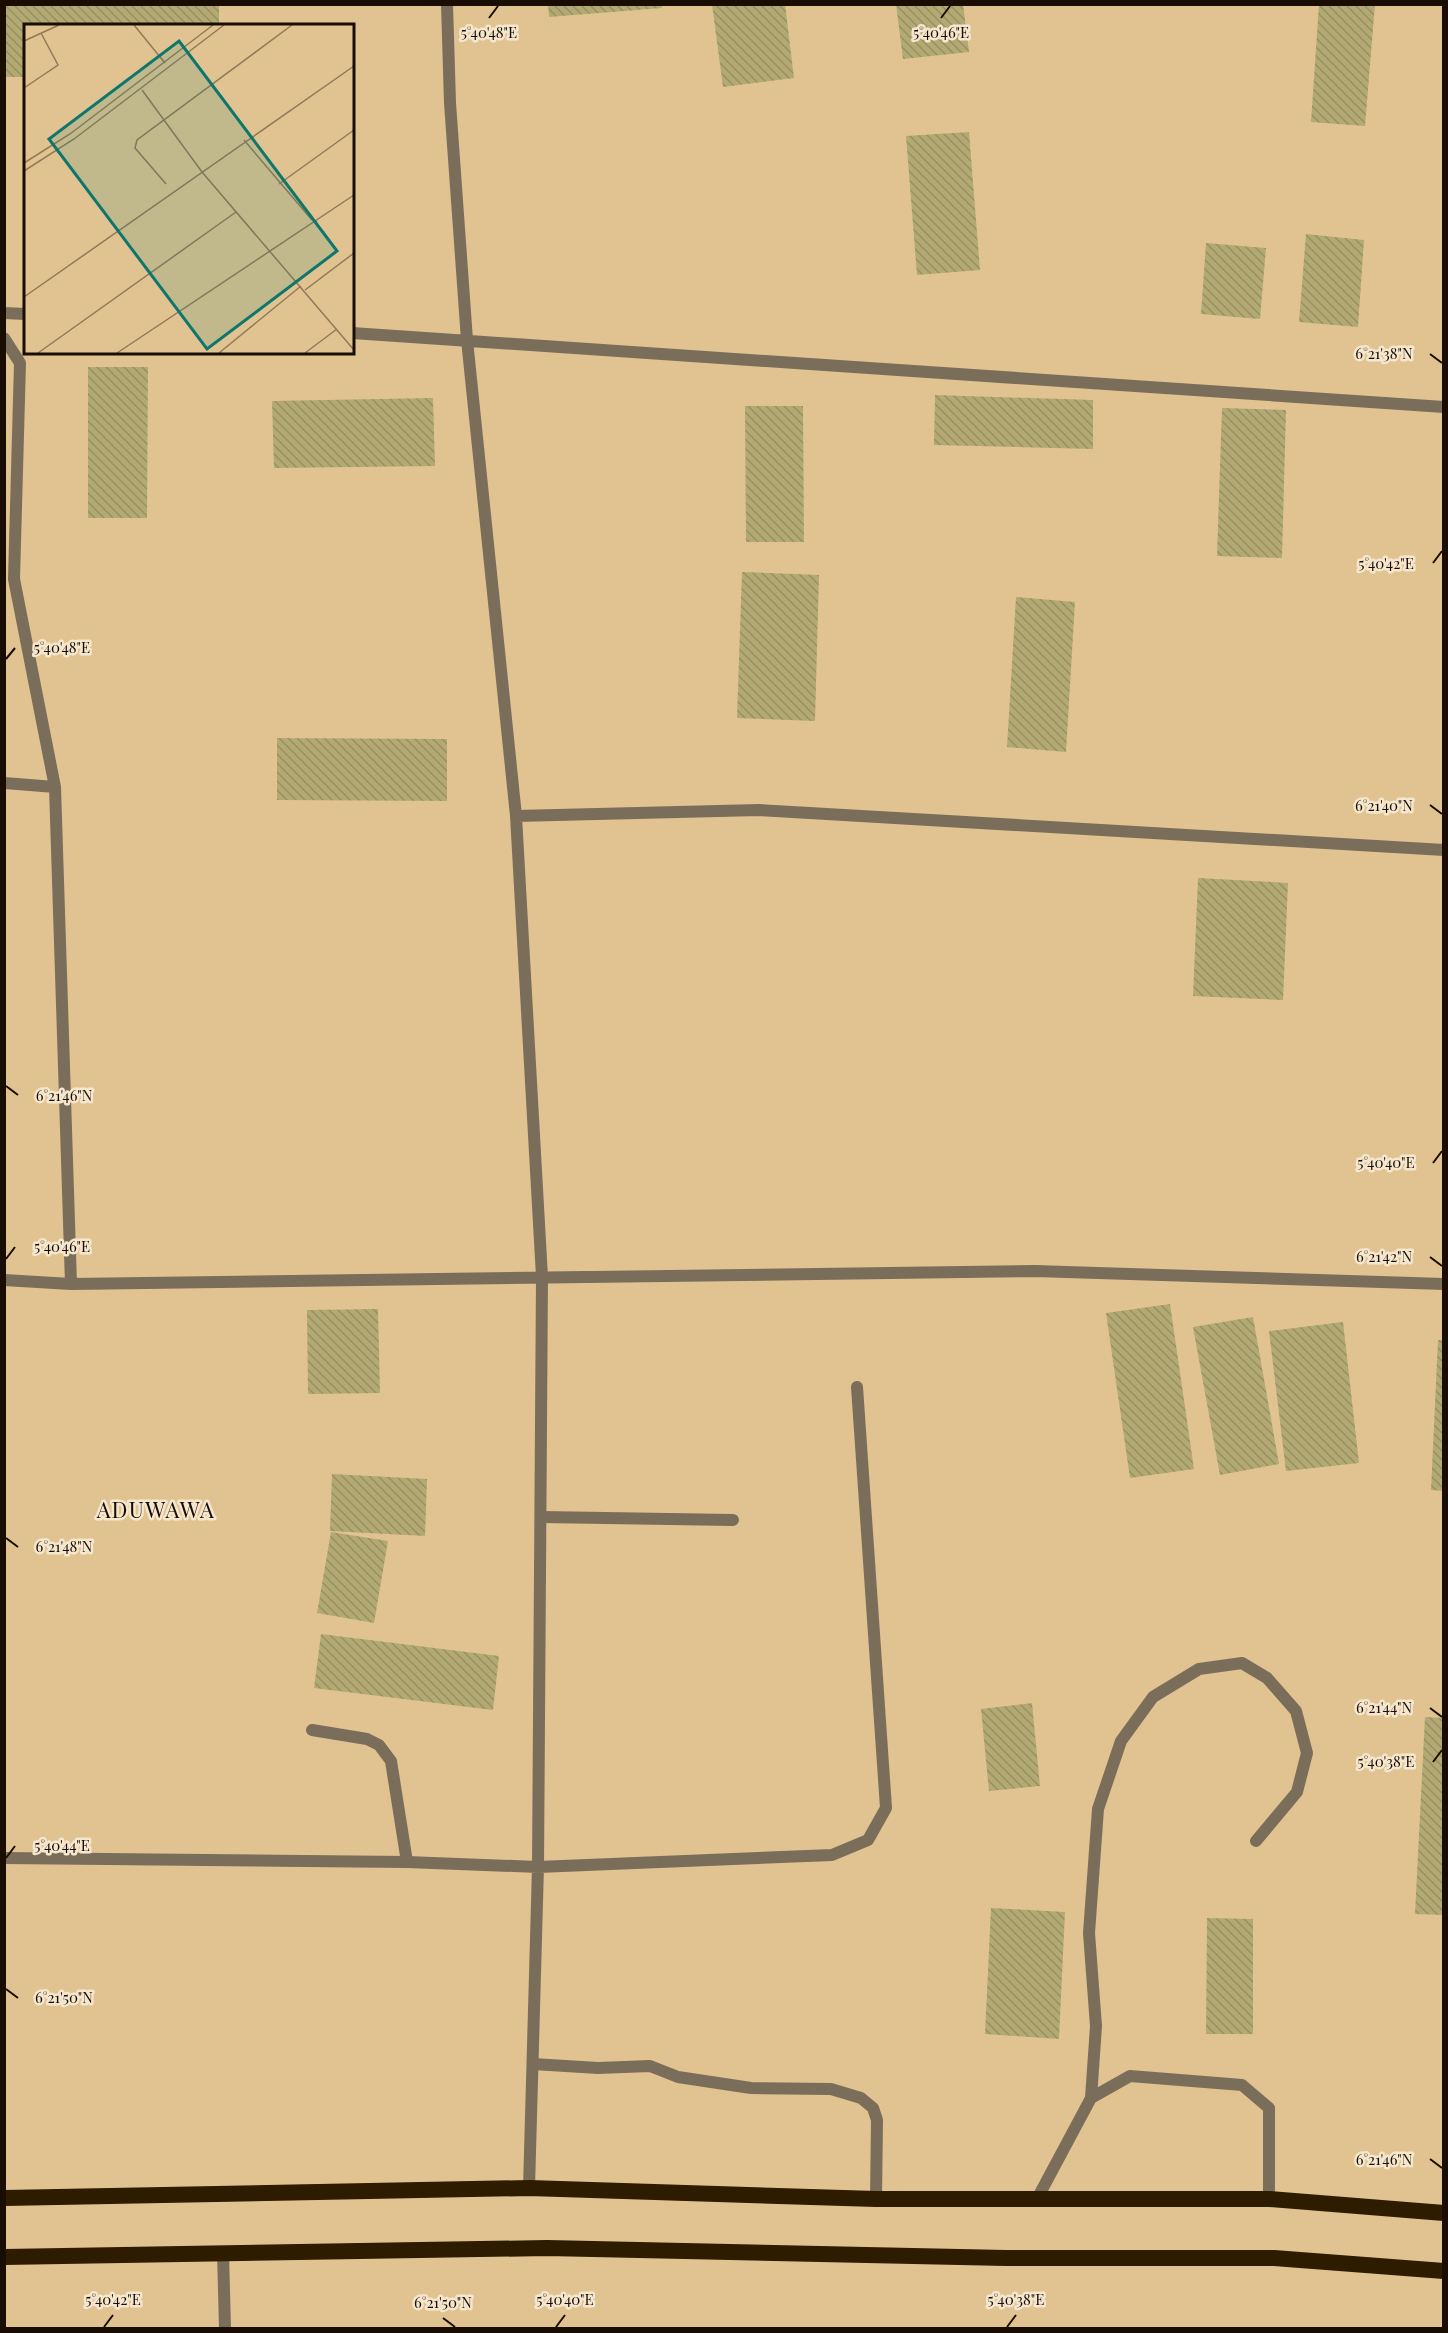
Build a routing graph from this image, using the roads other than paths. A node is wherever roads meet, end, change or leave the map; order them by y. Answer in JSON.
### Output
{"nodes":[{"id":1,"x":447,"y":4,"type":"edge"},
{"id":2,"x":4,"y":313,"type":"edge"},
{"id":3,"x":24,"y":314,"type":"edge"},
{"id":4,"x":354,"y":333,"type":"edge"},
{"id":5,"x":4,"y":338,"type":"edge"},
{"id":6,"x":467,"y":340,"type":"junction"},
{"id":7,"x":1443,"y":407,"type":"edge"},
{"id":8,"x":4,"y":783,"type":"edge"},
{"id":9,"x":55,"y":787,"type":"junction"},
{"id":10,"x":516,"y":816,"type":"junction"},
{"id":11,"x":1443,"y":850,"type":"edge"},
{"id":12,"x":542,"y":1277,"type":"junction"},
{"id":13,"x":4,"y":1280,"type":"edge"},
{"id":14,"x":71,"y":1284,"type":"junction"},
{"id":15,"x":1443,"y":1284,"type":"edge"},
{"id":16,"x":857,"y":1387,"type":"dead end"},
{"id":17,"x":541,"y":1517,"type":"junction"},
{"id":18,"x":733,"y":1520,"type":"dead end"},
{"id":19,"x":312,"y":1730,"type":"dead end"},
{"id":20,"x":1256,"y":1841,"type":"dead end"},
{"id":21,"x":4,"y":1858,"type":"edge"},
{"id":22,"x":407,"y":1862,"type":"junction"},
{"id":23,"x":538,"y":1867,"type":"junction"},
{"id":24,"x":532,"y":2064,"type":"junction"},
{"id":25,"x":1092,"y":2098,"type":"junction"},
{"id":26,"x":529,"y":2188,"type":"junction"},
{"id":27,"x":4,"y":2198,"type":"edge"},
{"id":28,"x":876,"y":2199,"type":"junction"},
{"id":29,"x":1037,"y":2199,"type":"junction"},
{"id":30,"x":1269,"y":2199,"type":"junction"},
{"id":31,"x":1443,"y":2212,"type":"edge"},
{"id":32,"x":224,"y":2252,"type":"junction"},
{"id":33,"x":4,"y":2257,"type":"edge"},
{"id":34,"x":1443,"y":2271,"type":"edge"},
{"id":35,"x":225,"y":2328,"type":"edge"}],
"edges":[{"from":1,"to":6,"type":"street"},
{"from":2,"to":3,"type":"street"},
{"from":4,"to":6,"type":"street"},
{"from":5,"to":9,"type":"street"},
{"from":6,"to":7,"type":"street"},
{"from":6,"to":10,"type":"street"},
{"from":8,"to":9,"type":"street"},
{"from":9,"to":14,"type":"street"},
{"from":10,"to":11,"type":"street"},
{"from":10,"to":12,"type":"street"},
{"from":12,"to":14,"type":"street"},
{"from":12,"to":15,"type":"street"},
{"from":12,"to":17,"type":"street"},
{"from":13,"to":14,"type":"street"},
{"from":16,"to":23,"type":"street"},
{"from":17,"to":18,"type":"street"},
{"from":17,"to":23,"type":"street"},
{"from":19,"to":22,"type":"street"},
{"from":20,"to":25,"type":"street"},
{"from":21,"to":22,"type":"street"},
{"from":22,"to":23,"type":"street"},
{"from":23,"to":24,"type":"street"},
{"from":24,"to":26,"type":"street"},
{"from":24,"to":28,"type":"street"},
{"from":25,"to":29,"type":"street"},
{"from":25,"to":30,"type":"street"},
{"from":26,"to":27,"type":"highway"},
{"from":26,"to":28,"type":"highway"},
{"from":28,"to":29,"type":"highway"},
{"from":29,"to":30,"type":"highway"},
{"from":30,"to":31,"type":"highway"},
{"from":32,"to":33,"type":"highway"},
{"from":32,"to":34,"type":"highway"},
{"from":32,"to":35,"type":"street"}]}
